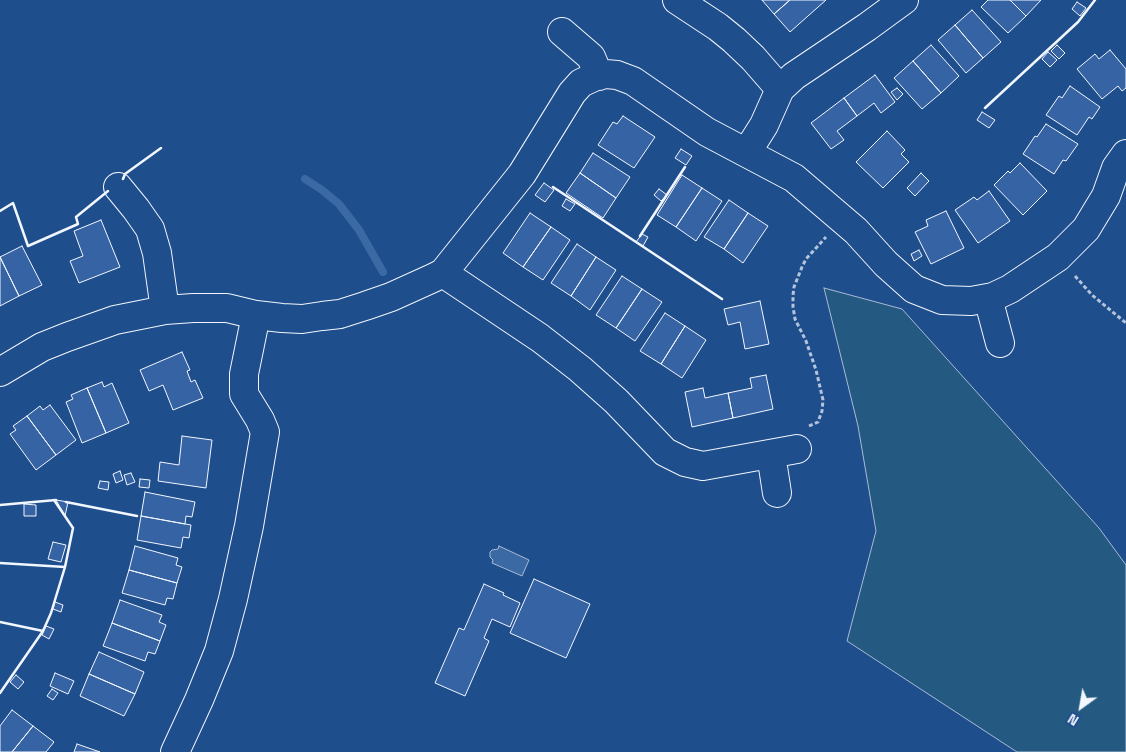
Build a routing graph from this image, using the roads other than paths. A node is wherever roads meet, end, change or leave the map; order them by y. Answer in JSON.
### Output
{"nodes":[{"id":1,"x":677,"y":0,"type":"edge"},
{"id":2,"x":904,"y":0,"type":"edge"},
{"id":3,"x":562,"y":32,"type":"dead end"},
{"id":4,"x":599,"y":76,"type":"junction"},
{"id":5,"x":780,"y":89,"type":"junction"},
{"id":6,"x":747,"y":152,"type":"junction"},
{"id":7,"x":1126,"y":154,"type":"edge"},
{"id":8,"x":118,"y":188,"type":"dead end"},
{"id":9,"x":444,"y":273,"type":"junction"},
{"id":10,"x":988,"y":298,"type":"junction"},
{"id":11,"x":165,"y":310,"type":"junction"},
{"id":12,"x":256,"y":315,"type":"junction"},
{"id":13,"x":1000,"y":343,"type":"dead end"},
{"id":14,"x":0,"y":372,"type":"edge"},
{"id":15,"x":777,"y":493,"type":"dead end"},
{"id":16,"x":175,"y":752,"type":"edge"}],
"edges":[{"from":1,"to":5,"type":"street"},
{"from":2,"to":5,"type":"street"},
{"from":3,"to":4,"type":"street"},
{"from":4,"to":6,"type":"street"},
{"from":4,"to":9,"type":"street"},
{"from":5,"to":6,"type":"street"},
{"from":6,"to":10,"type":"street"},
{"from":7,"to":10,"type":"street"},
{"from":8,"to":11,"type":"street"},
{"from":9,"to":12,"type":"street"},
{"from":9,"to":15,"type":"street"},
{"from":10,"to":13,"type":"street"},
{"from":11,"to":12,"type":"street"},
{"from":11,"to":14,"type":"street"},
{"from":12,"to":16,"type":"street"}]}
